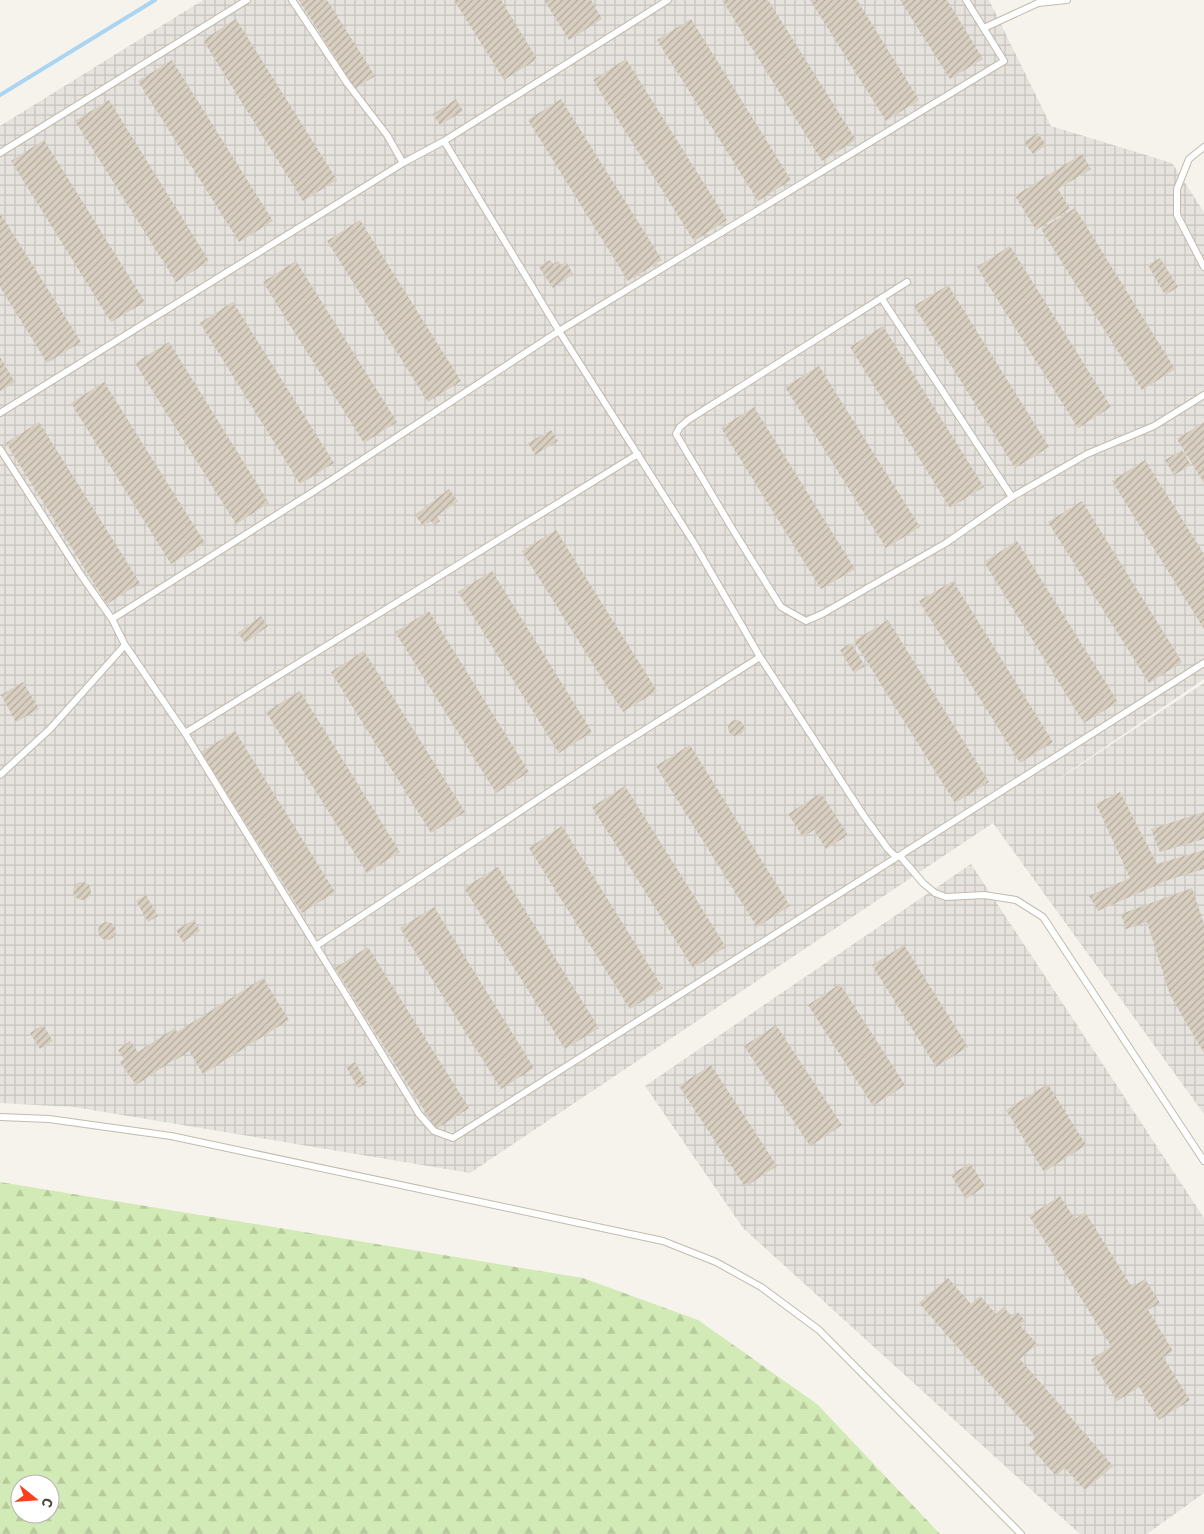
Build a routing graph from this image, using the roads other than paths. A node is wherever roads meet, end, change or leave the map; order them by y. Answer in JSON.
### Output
{"nodes":[{"id":1,"x":247,"y":0,"type":"edge"},
{"id":2,"x":292,"y":0,"type":"edge"},
{"id":3,"x":668,"y":0,"type":"edge"},
{"id":4,"x":966,"y":0,"type":"edge"},
{"id":5,"x":1067,"y":0,"type":"edge"},
{"id":6,"x":984,"y":28,"type":"junction"},
{"id":7,"x":444,"y":141,"type":"junction"},
{"id":8,"x":1204,"y":147,"type":"edge"},
{"id":9,"x":0,"y":153,"type":"edge"},
{"id":10,"x":403,"y":163,"type":"junction"},
{"id":11,"x":1204,"y":267,"type":"edge"},
{"id":12,"x":906,"y":282,"type":"dead end"},
{"id":13,"x":882,"y":299,"type":"junction"},
{"id":14,"x":559,"y":331,"type":"junction"},
{"id":15,"x":1204,"y":395,"type":"edge"},
{"id":16,"x":0,"y":413,"type":"edge"},
{"id":17,"x":0,"y":449,"type":"edge"},
{"id":18,"x":638,"y":454,"type":"junction"},
{"id":19,"x":1012,"y":497,"type":"junction"},
{"id":20,"x":112,"y":619,"type":"junction"},
{"id":21,"x":124,"y":645,"type":"junction"},
{"id":22,"x":760,"y":657,"type":"junction"},
{"id":23,"x":1204,"y":663,"type":"edge"},
{"id":24,"x":185,"y":734,"type":"junction"},
{"id":25,"x":0,"y":776,"type":"edge"},
{"id":26,"x":900,"y":856,"type":"junction"},
{"id":27,"x":316,"y":946,"type":"junction"},
{"id":28,"x":0,"y":1117,"type":"edge"},
{"id":29,"x":1204,"y":1162,"type":"edge"},
{"id":30,"x":1021,"y":1534,"type":"edge"}],
"edges":[{"from":1,"to":9,"type":"lane"},
{"from":2,"to":10,"type":"lane"},
{"from":3,"to":7,"type":"lane"},
{"from":4,"to":6,"type":"lane"},
{"from":5,"to":6,"type":"lane"},
{"from":6,"to":14,"type":"lane"},
{"from":7,"to":10,"type":"lane"},
{"from":7,"to":14,"type":"lane"},
{"from":8,"to":11,"type":"lane"},
{"from":10,"to":16,"type":"lane"},
{"from":12,"to":13,"type":"lane"},
{"from":13,"to":19,"type":"lane"},
{"from":13,"to":19,"type":"lane"},
{"from":14,"to":18,"type":"lane"},
{"from":14,"to":20,"type":"lane"},
{"from":15,"to":19,"type":"lane"},
{"from":17,"to":20,"type":"lane"},
{"from":18,"to":22,"type":"lane"},
{"from":18,"to":24,"type":"lane"},
{"from":20,"to":21,"type":"lane"},
{"from":21,"to":24,"type":"lane"},
{"from":21,"to":25,"type":"lane"},
{"from":22,"to":26,"type":"lane"},
{"from":22,"to":27,"type":"lane"},
{"from":23,"to":26,"type":"lane"},
{"from":24,"to":27,"type":"lane"},
{"from":26,"to":27,"type":"lane"},
{"from":26,"to":29,"type":"lane"},
{"from":28,"to":30,"type":"lane"}]}
